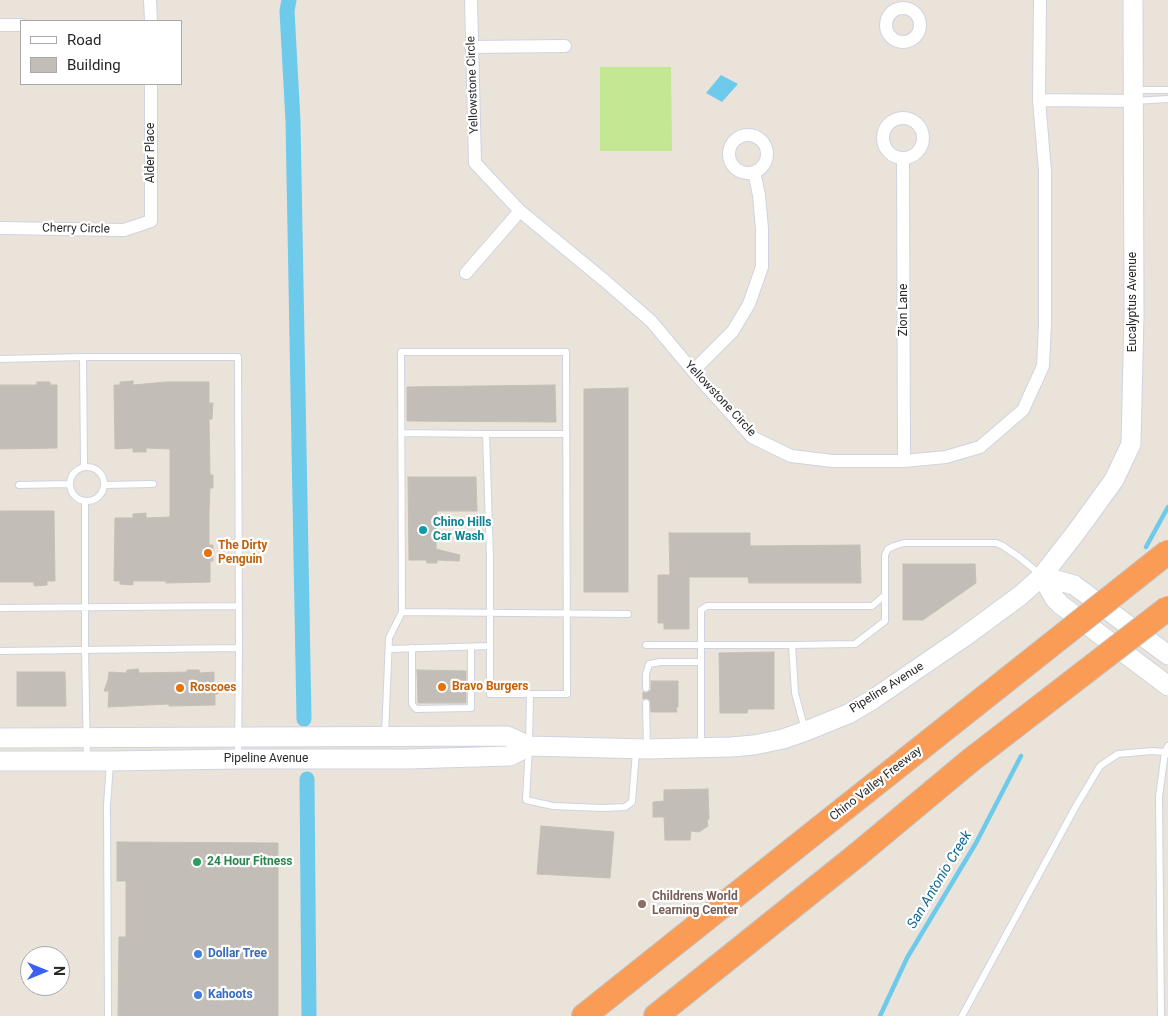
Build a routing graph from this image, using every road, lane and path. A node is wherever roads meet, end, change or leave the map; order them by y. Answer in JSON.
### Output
{"nodes":[{"id":1,"x":150,"y":0,"type":"edge"},
{"id":2,"x":471,"y":0,"type":"edge"},
{"id":3,"x":1040,"y":0,"type":"edge"},
{"id":4,"x":1133,"y":0,"type":"edge"},
{"id":5,"x":151,"y":20,"type":"edge"},
{"id":6,"x":0,"y":25,"type":"edge"},
{"id":7,"x":20,"y":25,"type":"edge"},
{"id":8,"x":565,"y":46,"type":"dead end"},
{"id":9,"x":471,"y":47,"type":"junction"},
{"id":10,"x":151,"y":85,"type":"edge"},
{"id":11,"x":1168,"y":90,"type":"edge"},
{"id":12,"x":1133,"y":95,"type":"junction"},
{"id":13,"x":1168,"y":99,"type":"edge"},
{"id":14,"x":1039,"y":100,"type":"junction"},
{"id":15,"x":903,"y":158,"type":"dead end"},
{"id":16,"x":754,"y":172,"type":"dead end"},
{"id":17,"x":520,"y":211,"type":"junction"},
{"id":18,"x":151,"y":221,"type":"joint"},
{"id":19,"x":0,"y":228,"type":"edge"},
{"id":20,"x":466,"y":273,"type":"dead end"},
{"id":21,"x":0,"y":358,"type":"edge"},
{"id":22,"x":83,"y":358,"type":"junction"},
{"id":23,"x":693,"y":371,"type":"junction"},
{"id":24,"x":401,"y":433,"type":"junction"},
{"id":25,"x":486,"y":434,"type":"junction"},
{"id":26,"x":566,"y":434,"type":"junction"},
{"id":27,"x":904,"y":461,"type":"junction"},
{"id":28,"x":84,"y":467,"type":"junction"},
{"id":29,"x":70,"y":484,"type":"junction"},
{"id":30,"x":153,"y":484,"type":"dead end"},
{"id":31,"x":19,"y":485,"type":"dead end"},
{"id":32,"x":104,"y":485,"type":"junction"},
{"id":33,"x":84,"y":502,"type":"junction"},
{"id":34,"x":1168,"y":552,"type":"edge"},
{"id":35,"x":1042,"y":576,"type":"junction"},
{"id":36,"x":885,"y":595,"type":"junction"},
{"id":37,"x":238,"y":606,"type":"junction"},
{"id":38,"x":84,"y":607,"type":"junction"},
{"id":39,"x":0,"y":608,"type":"edge"},
{"id":40,"x":1168,"y":608,"type":"edge"},
{"id":41,"x":402,"y":612,"type":"junction"},
{"id":42,"x":490,"y":613,"type":"junction"},
{"id":43,"x":567,"y":614,"type":"junction"},
{"id":44,"x":628,"y":614,"type":"dead end"},
{"id":45,"x":646,"y":645,"type":"dead end"},
{"id":46,"x":700,"y":645,"type":"junction"},
{"id":47,"x":792,"y":645,"type":"junction"},
{"id":48,"x":471,"y":646,"type":"junction"},
{"id":49,"x":490,"y":646,"type":"junction"},
{"id":50,"x":239,"y":648,"type":"junction"},
{"id":51,"x":412,"y":648,"type":"junction"},
{"id":52,"x":389,"y":649,"type":"junction"},
{"id":53,"x":85,"y":650,"type":"junction"},
{"id":54,"x":0,"y":651,"type":"edge"},
{"id":55,"x":1168,"y":655,"type":"edge"},
{"id":56,"x":700,"y":662,"type":"junction"},
{"id":57,"x":1168,"y":686,"type":"edge"},
{"id":58,"x":646,"y":688,"type":"dead end"},
{"id":59,"x":530,"y":694,"type":"junction"},
{"id":60,"x":646,"y":703,"type":"dead end"},
{"id":61,"x":806,"y":731,"type":"junction"},
{"id":62,"x":385,"y":736,"type":"junction"},
{"id":63,"x":239,"y":737,"type":"junction"},
{"id":64,"x":0,"y":738,"type":"edge"},
{"id":65,"x":87,"y":738,"type":"junction"},
{"id":66,"x":529,"y":746,"type":"junction"},
{"id":67,"x":700,"y":748,"type":"junction"},
{"id":68,"x":642,"y":749,"type":"junction"},
{"id":69,"x":1167,"y":751,"type":"edge"},
{"id":70,"x":238,"y":759,"type":"junction"},
{"id":71,"x":0,"y":761,"type":"edge"},
{"id":72,"x":110,"y":761,"type":"junction"},
{"id":73,"x":87,"y":762,"type":"junction"},
{"id":74,"x":108,"y":1016,"type":"edge"},
{"id":75,"x":584,"y":1016,"type":"edge"},
{"id":76,"x":656,"y":1016,"type":"edge"},
{"id":77,"x":962,"y":1016,"type":"edge"},
{"id":78,"x":1161,"y":1016,"type":"edge"}],
"edges":[{"from":1,"to":5,"type":"street"},
{"from":2,"to":9,"type":"street","name":"Yellowstone Circle"},
{"from":3,"to":14,"type":"street","name":"Yellowstone Circle"},
{"from":4,"to":12,"type":"main road","name":"Eucalyptus Avenue"},
{"from":6,"to":7,"type":"street"},
{"from":8,"to":9,"type":"street"},
{"from":9,"to":17,"type":"street","name":"Yellowstone Circle"},
{"from":10,"to":18,"type":"street","name":"Alder Place"},
{"from":11,"to":12,"type":"lane"},
{"from":12,"to":13,"type":"lane"},
{"from":12,"to":14,"type":"street"},
{"from":12,"to":35,"type":"main road","name":"Eucalyptus Avenue"},
{"from":14,"to":27,"type":"street","name":"Yellowstone Circle"},
{"from":15,"to":27,"type":"street","name":"Zion Lane"},
{"from":16,"to":23,"type":"street"},
{"from":17,"to":20,"type":"street"},
{"from":17,"to":23,"type":"street","name":"Yellowstone Circle"},
{"from":18,"to":19,"type":"street","name":"Cherry Circle"},
{"from":21,"to":22,"type":"lane"},
{"from":22,"to":28,"type":"lane"},
{"from":22,"to":37,"type":"lane"},
{"from":23,"to":27,"type":"street","name":"Yellowstone Circle"},
{"from":24,"to":25,"type":"lane"},
{"from":24,"to":26,"type":"lane"},
{"from":24,"to":41,"type":"lane"},
{"from":25,"to":26,"type":"lane"},
{"from":25,"to":42,"type":"lane"},
{"from":26,"to":43,"type":"lane"},
{"from":28,"to":29,"type":"lane"},
{"from":28,"to":32,"type":"lane"},
{"from":29,"to":31,"type":"lane"},
{"from":29,"to":33,"type":"lane"},
{"from":30,"to":32,"type":"lane"},
{"from":32,"to":33,"type":"lane"},
{"from":33,"to":38,"type":"lane"},
{"from":34,"to":75,"type":"highway","name":"Chino Valley Freeway","bridge":true},
{"from":35,"to":36,"type":"lane"},
{"from":35,"to":55,"type":"main road"},
{"from":35,"to":57,"type":"main road"},
{"from":35,"to":61,"type":"main road","name":"Pipeline Avenue"},
{"from":36,"to":46,"type":"lane"},
{"from":36,"to":47,"type":"lane"},
{"from":37,"to":38,"type":"lane"},
{"from":37,"to":50,"type":"lane"},
{"from":38,"to":39,"type":"lane"},
{"from":38,"to":53,"type":"lane"},
{"from":40,"to":76,"type":"highway","bridge":true},
{"from":41,"to":42,"type":"lane"},
{"from":41,"to":52,"type":"lane"},
{"from":42,"to":43,"type":"lane"},
{"from":42,"to":49,"type":"lane"},
{"from":43,"to":44,"type":"lane"},
{"from":43,"to":59,"type":"lane"},
{"from":45,"to":46,"type":"lane"},
{"from":46,"to":47,"type":"lane"},
{"from":46,"to":56,"type":"lane"},
{"from":47,"to":61,"type":"lane"},
{"from":48,"to":49,"type":"lane"},
{"from":48,"to":51,"type":"lane"},
{"from":48,"to":51,"type":"lane"},
{"from":49,"to":59,"type":"lane"},
{"from":50,"to":53,"type":"lane"},
{"from":50,"to":63,"type":"lane"},
{"from":51,"to":52,"type":"lane"},
{"from":52,"to":62,"type":"lane"},
{"from":53,"to":54,"type":"lane"},
{"from":53,"to":65,"type":"lane"},
{"from":56,"to":58,"type":"lane"},
{"from":56,"to":67,"type":"lane"},
{"from":59,"to":66,"type":"lane"},
{"from":60,"to":68,"type":"lane"},
{"from":61,"to":67,"type":"main road","name":"Pipeline Avenue"},
{"from":62,"to":63,"type":"main road","name":"Pipeline Avenue"},
{"from":62,"to":66,"type":"main road","name":"Pipeline Avenue"},
{"from":63,"to":65,"type":"main road","name":"Pipeline Avenue"},
{"from":63,"to":70,"type":"lane"},
{"from":64,"to":65,"type":"main road","name":"Pipeline Avenue"},
{"from":65,"to":73,"type":"lane"},
{"from":66,"to":68,"type":"main road","name":"Pipeline Avenue"},
{"from":66,"to":68,"type":"lane"},
{"from":66,"to":70,"type":"main road","name":"Pipeline Avenue"},
{"from":67,"to":68,"type":"main road","name":"Pipeline Avenue"},
{"from":69,"to":77,"type":"lane"},
{"from":69,"to":78,"type":"lane"},
{"from":70,"to":72,"type":"main road","name":"Pipeline Avenue"},
{"from":71,"to":73,"type":"main road","name":"Pipeline Avenue"},
{"from":72,"to":73,"type":"main road","name":"Pipeline Avenue"},
{"from":72,"to":74,"type":"lane"}]}
